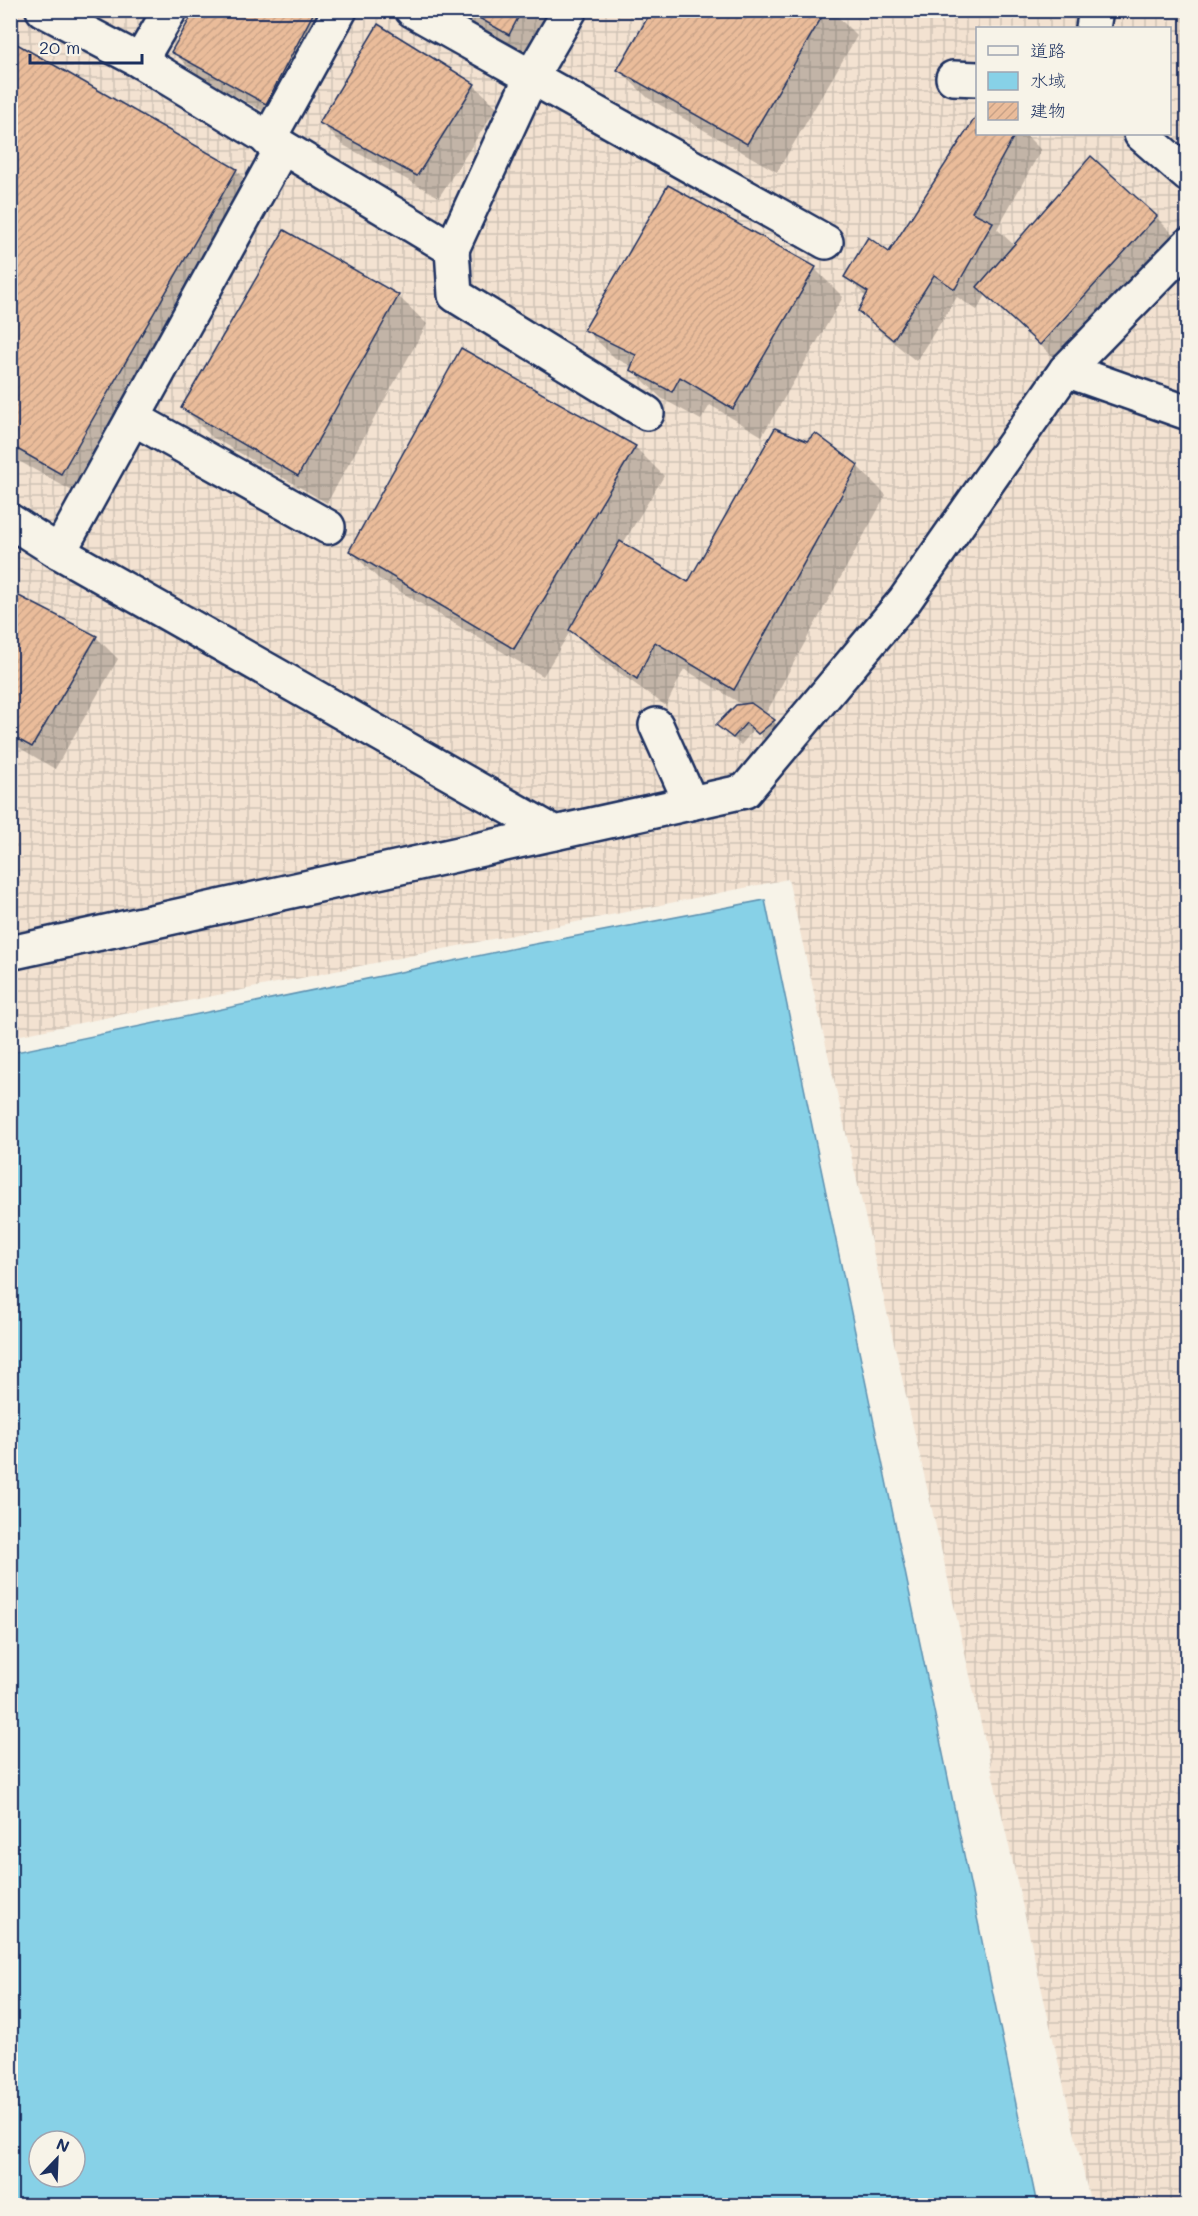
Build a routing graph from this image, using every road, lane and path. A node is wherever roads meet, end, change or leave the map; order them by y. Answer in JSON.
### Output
{"nodes":[{"id":1,"x":43,"y":10,"type":"edge"},
{"id":2,"x":170,"y":10,"type":"edge"},
{"id":3,"x":340,"y":10,"type":"edge"},
{"id":4,"x":412,"y":10,"type":"edge"},
{"id":5,"x":570,"y":10,"type":"edge"},
{"id":6,"x":1096,"y":10,"type":"edge"},
{"id":7,"x":1093,"y":27,"type":"edge"},
{"id":8,"x":140,"y":61,"type":"junction"},
{"id":9,"x":532,"y":75,"type":"junction"},
{"id":10,"x":1143,"y":135,"type":"edge"},
{"id":11,"x":275,"y":144,"type":"junction"},
{"id":12,"x":1188,"y":175,"type":"edge"},
{"id":13,"x":826,"y":242,"type":"dead end"},
{"id":14,"x":1188,"y":245,"type":"edge"},
{"id":15,"x":452,"y":249,"type":"junction"},
{"id":16,"x":1066,"y":370,"type":"junction"},
{"id":17,"x":646,"y":413,"type":"dead end"},
{"id":18,"x":1188,"y":413,"type":"edge"},
{"id":19,"x":133,"y":418,"type":"junction"},
{"id":20,"x":10,"y":521,"type":"edge"},
{"id":21,"x":328,"y":527,"type":"dead end"},
{"id":22,"x":59,"y":552,"type":"junction"},
{"id":23,"x":656,"y":725,"type":"dead end"},
{"id":24,"x":691,"y":803,"type":"junction"},
{"id":25,"x":555,"y":833,"type":"junction"},
{"id":26,"x":10,"y":953,"type":"edge"}],
"edges":[{"from":1,"to":8,"type":"street"},
{"from":2,"to":8,"type":"street"},
{"from":3,"to":11,"type":"street"},
{"from":4,"to":9,"type":"street"},
{"from":5,"to":9,"type":"street"},
{"from":6,"to":7,"type":"street"},
{"from":8,"to":11,"type":"street"},
{"from":9,"to":13,"type":"street"},
{"from":9,"to":15,"type":"street"},
{"from":10,"to":12,"type":"street"},
{"from":11,"to":15,"type":"street"},
{"from":11,"to":19,"type":"street"},
{"from":14,"to":16,"type":"street"},
{"from":15,"to":17,"type":"street"},
{"from":16,"to":18,"type":"street"},
{"from":16,"to":24,"type":"street"},
{"from":19,"to":21,"type":"street"},
{"from":19,"to":22,"type":"street"},
{"from":20,"to":22,"type":"street"},
{"from":22,"to":25,"type":"street"},
{"from":23,"to":24,"type":"street"},
{"from":24,"to":25,"type":"street"},
{"from":25,"to":26,"type":"street"}]}
